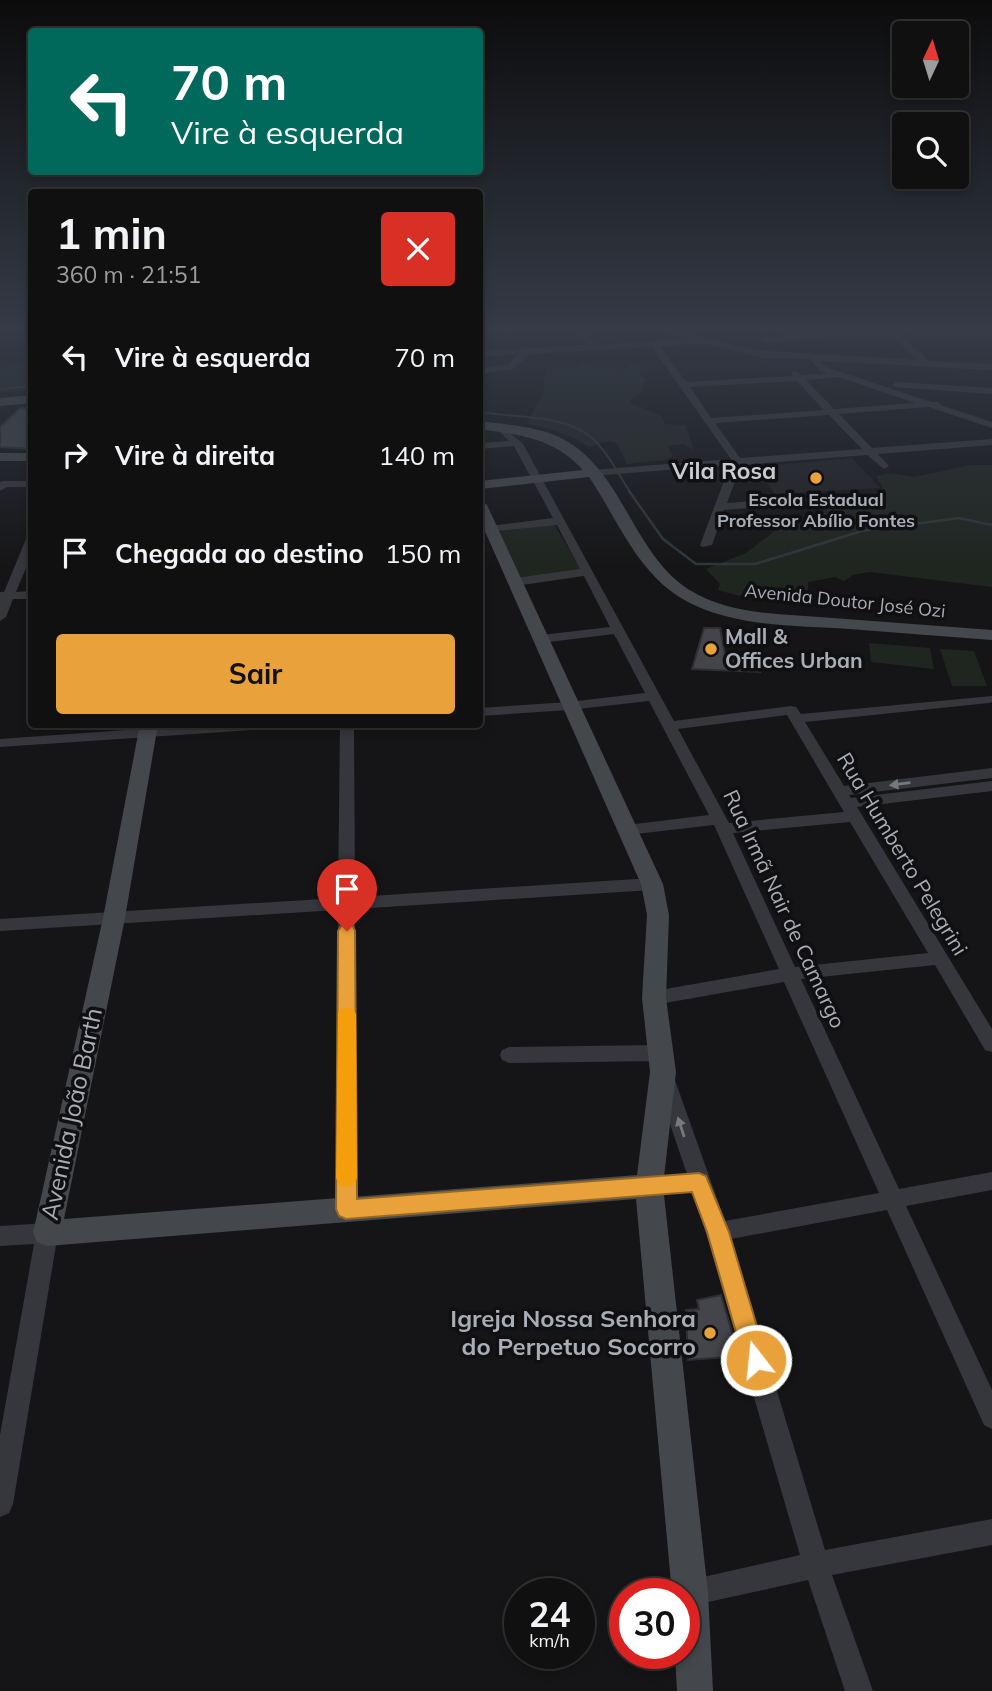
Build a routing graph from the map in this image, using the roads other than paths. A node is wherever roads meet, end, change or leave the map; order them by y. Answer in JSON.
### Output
{"nodes":[{"id":1,"x":701,"y":410,"type":"edge"},
{"id":2,"x":857,"y":410,"type":"edge"},
{"id":3,"x":952,"y":410,"type":"edge"},
{"id":4,"x":829,"y":412,"type":"junction"},
{"id":5,"x":709,"y":421,"type":"junction"},
{"id":6,"x":992,"y":425,"type":"edge"},
{"id":7,"x":483,"y":426,"type":"edge"},
{"id":8,"x":506,"y":438,"type":"junction"},
{"id":9,"x":992,"y":442,"type":"edge"},
{"id":10,"x":483,"y":445,"type":"edge"},
{"id":11,"x":871,"y":452,"type":"junction"},
{"id":12,"x":0,"y":457,"type":"edge"},
{"id":13,"x":28,"y":457,"type":"edge"},
{"id":14,"x":737,"y":461,"type":"junction"},
{"id":15,"x":884,"y":466,"type":"dead end"},
{"id":16,"x":600,"y":472,"type":"junction"},
{"id":17,"x":538,"y":479,"type":"junction"},
{"id":18,"x":28,"y":484,"type":"edge"},
{"id":19,"x":483,"y":485,"type":"edge"},
{"id":20,"x":2,"y":486,"type":"edge"},
{"id":21,"x":850,"y":497,"type":"dead end"},
{"id":22,"x":720,"y":507,"type":"junction"},
{"id":23,"x":483,"y":512,"type":"edge"},
{"id":24,"x":560,"y":521,"type":"junction"},
{"id":25,"x":490,"y":529,"type":"junction"},
{"id":26,"x":706,"y":545,"type":"dead end"},
{"id":27,"x":28,"y":547,"type":"edge"},
{"id":28,"x":587,"y":572,"type":"junction"},
{"id":29,"x":515,"y":582,"type":"junction"},
{"id":30,"x":28,"y":595,"type":"edge"},
{"id":31,"x":4,"y":596,"type":"edge"},
{"id":32,"x":0,"y":617,"type":"edge"},
{"id":33,"x":617,"y":630,"type":"junction"},
{"id":34,"x":992,"y":635,"type":"edge"},
{"id":35,"x":541,"y":639,"type":"junction"},
{"id":36,"x":653,"y":696,"type":"junction"},
{"id":37,"x":989,"y":699,"type":"dead end"},
{"id":38,"x":569,"y":706,"type":"junction"},
{"id":39,"x":483,"y":712,"type":"edge"},
{"id":40,"x":797,"y":719,"type":"junction"},
{"id":41,"x":671,"y":726,"type":"junction"},
{"id":42,"x":175,"y":728,"type":"edge"},
{"id":43,"x":347,"y":728,"type":"edge"},
{"id":44,"x":149,"y":729,"type":"edge"},
{"id":45,"x":0,"y":743,"type":"edge"},
{"id":46,"x":992,"y":773,"type":"edge"},
{"id":47,"x":953,"y":784,"type":"junction"},
{"id":48,"x":992,"y":786,"type":"edge"},
{"id":49,"x":847,"y":804,"type":"junction"},
{"id":50,"x":721,"y":824,"type":"junction"},
{"id":51,"x":627,"y":830,"type":"junction"},
{"id":52,"x":652,"y":884,"type":"junction"},
{"id":53,"x":347,"y":903,"type":"junction"},
{"id":54,"x":114,"y":918,"type":"junction"},
{"id":55,"x":0,"y":925,"type":"edge"},
{"id":56,"x":940,"y":958,"type":"junction"},
{"id":57,"x":789,"y":974,"type":"junction"},
{"id":58,"x":654,"y":998,"type":"junction"},
{"id":59,"x":992,"y":1045,"type":"edge"},
{"id":60,"x":509,"y":1055,"type":"dead end"},
{"id":61,"x":661,"y":1063,"type":"junction"},
{"id":62,"x":992,"y":1181,"type":"edge"},
{"id":63,"x":699,"y":1182,"type":"junction"},
{"id":64,"x":649,"y":1186,"type":"junction"},
{"id":65,"x":890,"y":1199,"type":"junction"},
{"id":66,"x":346,"y":1209,"type":"junction"},
{"id":67,"x":718,"y":1232,"type":"junction"},
{"id":68,"x":47,"y":1233,"type":"junction"},
{"id":69,"x":0,"y":1236,"type":"edge"},
{"id":70,"x":992,"y":1417,"type":"edge"},
{"id":71,"x":0,"y":1504,"type":"edge"},
{"id":72,"x":992,"y":1532,"type":"edge"},
{"id":73,"x":816,"y":1565,"type":"junction"},
{"id":74,"x":688,"y":1578,"type":"edge"},
{"id":75,"x":700,"y":1591,"type":"edge"},
{"id":76,"x":694,"y":1669,"type":"edge"},
{"id":77,"x":695,"y":1691,"type":"edge"},
{"id":78,"x":859,"y":1691,"type":"edge"}],
"edges":[{"from":1,"to":5,"type":"street"},
{"from":2,"to":4,"type":"street"},
{"from":3,"to":6,"type":"street"},
{"from":4,"to":5,"type":"street"},
{"from":4,"to":11,"type":"street"},
{"from":5,"to":14,"type":"street"},
{"from":7,"to":8,"type":"main road","name":"Avenida Doutor José Ozi"},
{"from":8,"to":10,"type":"street"},
{"from":8,"to":16,"type":"main road","name":"Avenida Doutor José Ozi"},
{"from":8,"to":17,"type":"street","name":"Rua Irmã Nair de Camargo"},
{"from":9,"to":11,"type":"street"},
{"from":11,"to":14,"type":"street"},
{"from":11,"to":15,"type":"street"},
{"from":12,"to":13,"type":"main road"},
{"from":14,"to":16,"type":"street"},
{"from":14,"to":22,"type":"street"},
{"from":16,"to":17,"type":"main road"},
{"from":16,"to":34,"type":"main road","name":"Avenida Doutor José Ozi"},
{"from":17,"to":19,"type":"main road"},
{"from":17,"to":24,"type":"street","name":"Rua Irmã Nair de Camargo"},
{"from":18,"to":20,"type":"street"},
{"from":21,"to":22,"type":"street"},
{"from":22,"to":26,"type":"street"},
{"from":23,"to":25,"type":"main road"},
{"from":24,"to":25,"type":"street"},
{"from":24,"to":28,"type":"street","name":"Rua Irmã Nair de Camargo"},
{"from":25,"to":29,"type":"main road"},
{"from":27,"to":31,"type":"street"},
{"from":28,"to":29,"type":"street"},
{"from":28,"to":33,"type":"street","name":"Rua Irmã Nair de Camargo"},
{"from":29,"to":35,"type":"main road"},
{"from":30,"to":31,"type":"street"},
{"from":31,"to":32,"type":"street"},
{"from":33,"to":35,"type":"street"},
{"from":33,"to":36,"type":"street","name":"Rua Irmã Nair de Camargo"},
{"from":35,"to":38,"type":"main road"},
{"from":36,"to":38,"type":"street"},
{"from":36,"to":41,"type":"street","name":"Rua Irmã Nair de Camargo"},
{"from":37,"to":40,"type":"street"},
{"from":38,"to":39,"type":"street"},
{"from":38,"to":51,"type":"main road"},
{"from":40,"to":41,"type":"street"},
{"from":40,"to":49,"type":"street","name":"Rua Humberto Pelegrini"},
{"from":41,"to":50,"type":"street","name":"Rua Irmã Nair de Camargo"},
{"from":42,"to":44,"type":"street"},
{"from":43,"to":53,"type":"street"},
{"from":44,"to":45,"type":"street"},
{"from":44,"to":54,"type":"main road","name":"Avenida João Barth"},
{"from":46,"to":47,"type":"street"},
{"from":47,"to":48,"type":"street"},
{"from":47,"to":49,"type":"street"},
{"from":49,"to":50,"type":"street"},
{"from":49,"to":56,"type":"street","name":"Rua Humberto Pelegrini"},
{"from":50,"to":51,"type":"street"},
{"from":50,"to":57,"type":"street","name":"Rua Irmã Nair de Camargo"},
{"from":51,"to":52,"type":"main road"},
{"from":52,"to":53,"type":"street"},
{"from":52,"to":58,"type":"main road"},
{"from":53,"to":54,"type":"street"},
{"from":53,"to":66,"type":"street"},
{"from":54,"to":55,"type":"street"},
{"from":54,"to":68,"type":"main road","name":"Avenida João Barth"},
{"from":56,"to":57,"type":"street"},
{"from":56,"to":59,"type":"street","name":"Rua Humberto Pelegrini"},
{"from":57,"to":58,"type":"street"},
{"from":57,"to":65,"type":"street","name":"Rua Irmã Nair de Camargo"},
{"from":58,"to":61,"type":"main road"},
{"from":60,"to":61,"type":"street"},
{"from":63,"to":61,"type":"street","one_way":true},
{"from":61,"to":64,"type":"main road"},
{"from":62,"to":65,"type":"street"},
{"from":63,"to":64,"type":"street"},
{"from":63,"to":67,"type":"street"},
{"from":64,"to":66,"type":"main road"},
{"from":64,"to":74,"type":"main road"},
{"from":65,"to":67,"type":"street"},
{"from":65,"to":70,"type":"street","name":"Rua Irmã Nair de Camargo"},
{"from":66,"to":68,"type":"main road"},
{"from":67,"to":73,"type":"street"},
{"from":68,"to":69,"type":"street"},
{"from":68,"to":71,"type":"street","name":"Avenida João Barth"},
{"from":72,"to":73,"type":"street"},
{"from":73,"to":75,"type":"street"},
{"from":73,"to":78,"type":"street"},
{"from":76,"to":77,"type":"main road"}]}
